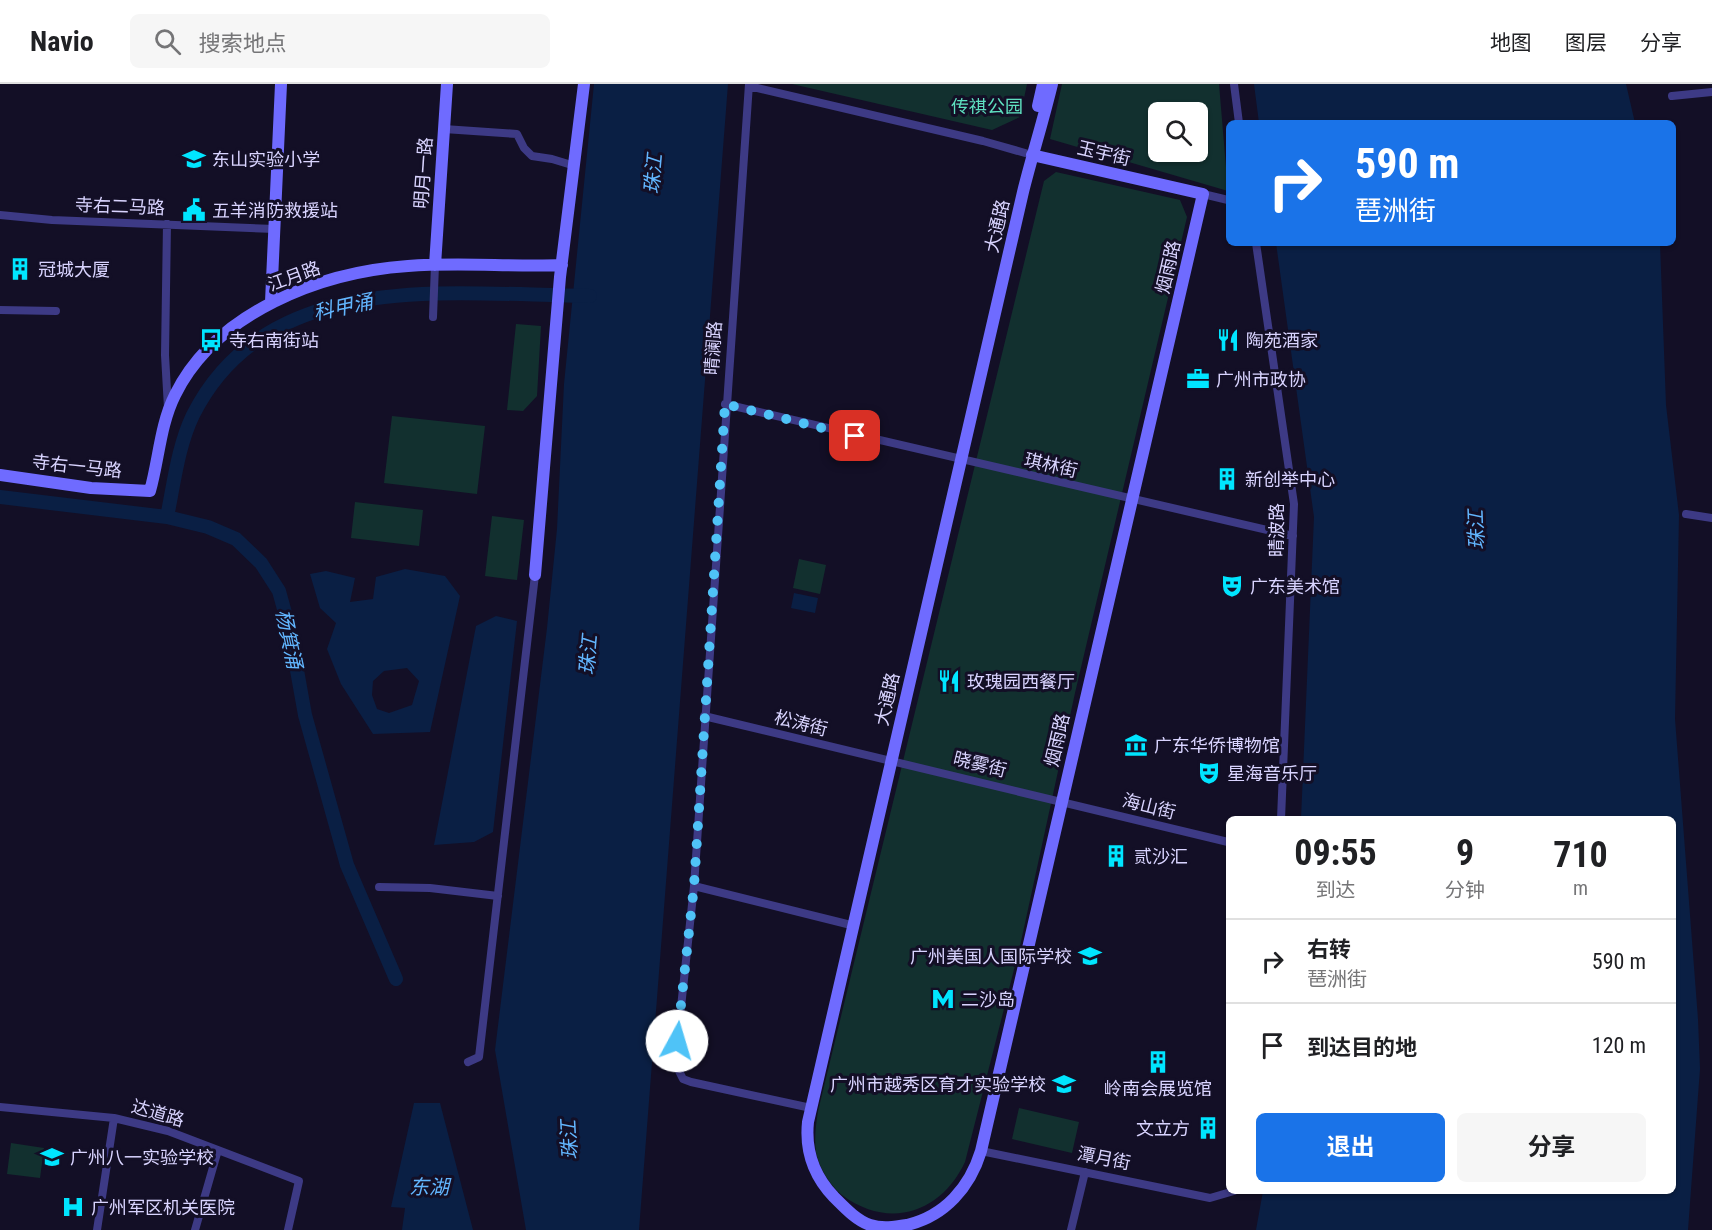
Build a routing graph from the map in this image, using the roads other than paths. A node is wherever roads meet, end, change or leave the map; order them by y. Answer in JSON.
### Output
{"nodes":[{"id":1,"x":281,"y":84,"type":"edge"},
{"id":2,"x":447,"y":84,"type":"edge"},
{"id":3,"x":584,"y":84,"type":"edge"},
{"id":4,"x":1043,"y":84,"type":"edge"},
{"id":5,"x":1052,"y":84,"type":"edge"},
{"id":6,"x":1234,"y":84,"type":"edge"},
{"id":7,"x":749,"y":85,"type":"edge"},
{"id":8,"x":1712,"y":92,"type":"edge"},
{"id":9,"x":1672,"y":96,"type":"dead end"},
{"id":10,"x":1239,"y":120,"type":"edge"},
{"id":11,"x":444,"y":129,"type":"junction"},
{"id":12,"x":1032,"y":155,"type":"junction"},
{"id":13,"x":575,"y":166,"type":"junction"},
{"id":14,"x":1203,"y":194,"type":"junction"},
{"id":15,"x":1226,"y":200,"type":"edge"},
{"id":16,"x":0,"y":216,"type":"edge"},
{"id":17,"x":167,"y":224,"type":"junction"},
{"id":18,"x":275,"y":229,"type":"junction"},
{"id":19,"x":1256,"y":246,"type":"edge"},
{"id":20,"x":435,"y":264,"type":"junction"},
{"id":21,"x":561,"y":271,"type":"junction"},
{"id":22,"x":271,"y":302,"type":"junction"},
{"id":23,"x":0,"y":310,"type":"edge"},
{"id":24,"x":56,"y":311,"type":"dead end"},
{"id":25,"x":433,"y":317,"type":"dead end"},
{"id":26,"x":725,"y":404,"type":"junction"},
{"id":27,"x":168,"y":411,"type":"junction"},
{"id":28,"x":962,"y":461,"type":"junction"},
{"id":29,"x":0,"y":475,"type":"edge"},
{"id":30,"x":150,"y":491,"type":"joint"},
{"id":31,"x":1132,"y":501,"type":"junction"},
{"id":32,"x":1686,"y":514,"type":"dead end"},
{"id":33,"x":1712,"y":518,"type":"edge"},
{"id":34,"x":1293,"y":536,"type":"junction"},
{"id":35,"x":535,"y":575,"type":"joint"},
{"id":36,"x":704,"y":716,"type":"junction"},
{"id":37,"x":891,"y":761,"type":"junction"},
{"id":38,"x":1061,"y":801,"type":"junction"},
{"id":39,"x":1281,"y":816,"type":"edge"},
{"id":40,"x":1226,"y":842,"type":"edge"},
{"id":41,"x":694,"y":886,"type":"junction"},
{"id":42,"x":379,"y":887,"type":"dead end"},
{"id":43,"x":498,"y":896,"type":"junction"},
{"id":44,"x":855,"y":926,"type":"junction"},
{"id":45,"x":468,"y":1062,"type":"dead end"},
{"id":46,"x":0,"y":1107,"type":"edge"},
{"id":47,"x":811,"y":1108,"type":"junction"},
{"id":48,"x":114,"y":1118,"type":"junction"},
{"id":49,"x":218,"y":1150,"type":"junction"},
{"id":50,"x":981,"y":1151,"type":"junction"},
{"id":51,"x":1085,"y":1172,"type":"junction"},
{"id":52,"x":1228,"y":1194,"type":"edge"},
{"id":53,"x":873,"y":1228,"type":"edge"},
{"id":54,"x":97,"y":1230,"type":"edge"},
{"id":55,"x":195,"y":1230,"type":"edge"},
{"id":56,"x":288,"y":1230,"type":"edge"},
{"id":57,"x":1071,"y":1230,"type":"edge"}],
"edges":[{"from":1,"to":18,"type":"main road"},
{"from":2,"to":11,"type":"main road","name":"明月一路"},
{"from":3,"to":13,"type":"main road"},
{"from":4,"to":12,"type":"main road","name":"大通路"},
{"from":5,"to":12,"type":"main road","name":"大通路"},
{"from":6,"to":10,"type":"street"},
{"from":7,"to":12,"type":"street"},
{"from":7,"to":26,"type":"street","name":"晴澜路"},
{"from":8,"to":9,"type":"street"},
{"from":11,"to":13,"type":"street"},
{"from":11,"to":20,"type":"main road","name":"明月一路"},
{"from":12,"to":14,"type":"main road","name":"玉宇街"},
{"from":12,"to":28,"type":"main road","name":"大通路"},
{"from":13,"to":21,"type":"main road"},
{"from":14,"to":15,"type":"street"},
{"from":14,"to":31,"type":"main road","name":"烟雨路"},
{"from":16,"to":17,"type":"street","name":"寺右二马路"},
{"from":17,"to":18,"type":"street","name":"寺右二马路"},
{"from":17,"to":27,"type":"street"},
{"from":18,"to":22,"type":"main road"},
{"from":19,"to":34,"type":"street","name":"晴波路"},
{"from":20,"to":21,"type":"main road","name":"江月路"},
{"from":20,"to":22,"type":"main road","name":"江月路"},
{"from":20,"to":25,"type":"street"},
{"from":21,"to":35,"type":"main road"},
{"from":22,"to":27,"type":"main road","name":"江月路"},
{"from":23,"to":24,"type":"street"},
{"from":26,"to":28,"type":"street","name":"琪林街"},
{"from":26,"to":36,"type":"street","name":"晴澜路"},
{"from":27,"to":30,"type":"main road","name":"江月路"},
{"from":28,"to":31,"type":"street","name":"琪林街"},
{"from":28,"to":37,"type":"main road","name":"大通路"},
{"from":29,"to":30,"type":"main road","name":"寺右一马路"},
{"from":31,"to":34,"type":"street","name":"琪林街"},
{"from":31,"to":38,"type":"main road","name":"烟雨路"},
{"from":32,"to":33,"type":"street"},
{"from":34,"to":39,"type":"street","name":"晴波路"},
{"from":35,"to":43,"type":"street"},
{"from":36,"to":37,"type":"street","name":"松涛街"},
{"from":36,"to":41,"type":"street","name":"晴澜路"},
{"from":37,"to":38,"type":"street","name":"晓雾街"},
{"from":37,"to":44,"type":"main road","name":"大通路"},
{"from":38,"to":40,"type":"street","name":"海山街"},
{"from":38,"to":50,"type":"main road","name":"烟雨路"},
{"from":41,"to":44,"type":"street"},
{"from":41,"to":47,"type":"street","name":"晴澜路"},
{"from":42,"to":43,"type":"street"},
{"from":43,"to":45,"type":"street"},
{"from":44,"to":47,"type":"main road","name":"大通路"},
{"from":46,"to":48,"type":"street","name":"达道路"},
{"from":47,"to":53,"type":"main road","name":"大通路"},
{"from":48,"to":49,"type":"street","name":"达道路"},
{"from":48,"to":54,"type":"street"},
{"from":49,"to":55,"type":"street"},
{"from":49,"to":56,"type":"street","name":"达道路"},
{"from":50,"to":51,"type":"street","name":"潭月街"},
{"from":50,"to":53,"type":"main road","name":"烟雨路"},
{"from":51,"to":52,"type":"street","name":"潭月街"},
{"from":51,"to":57,"type":"street"}]}
